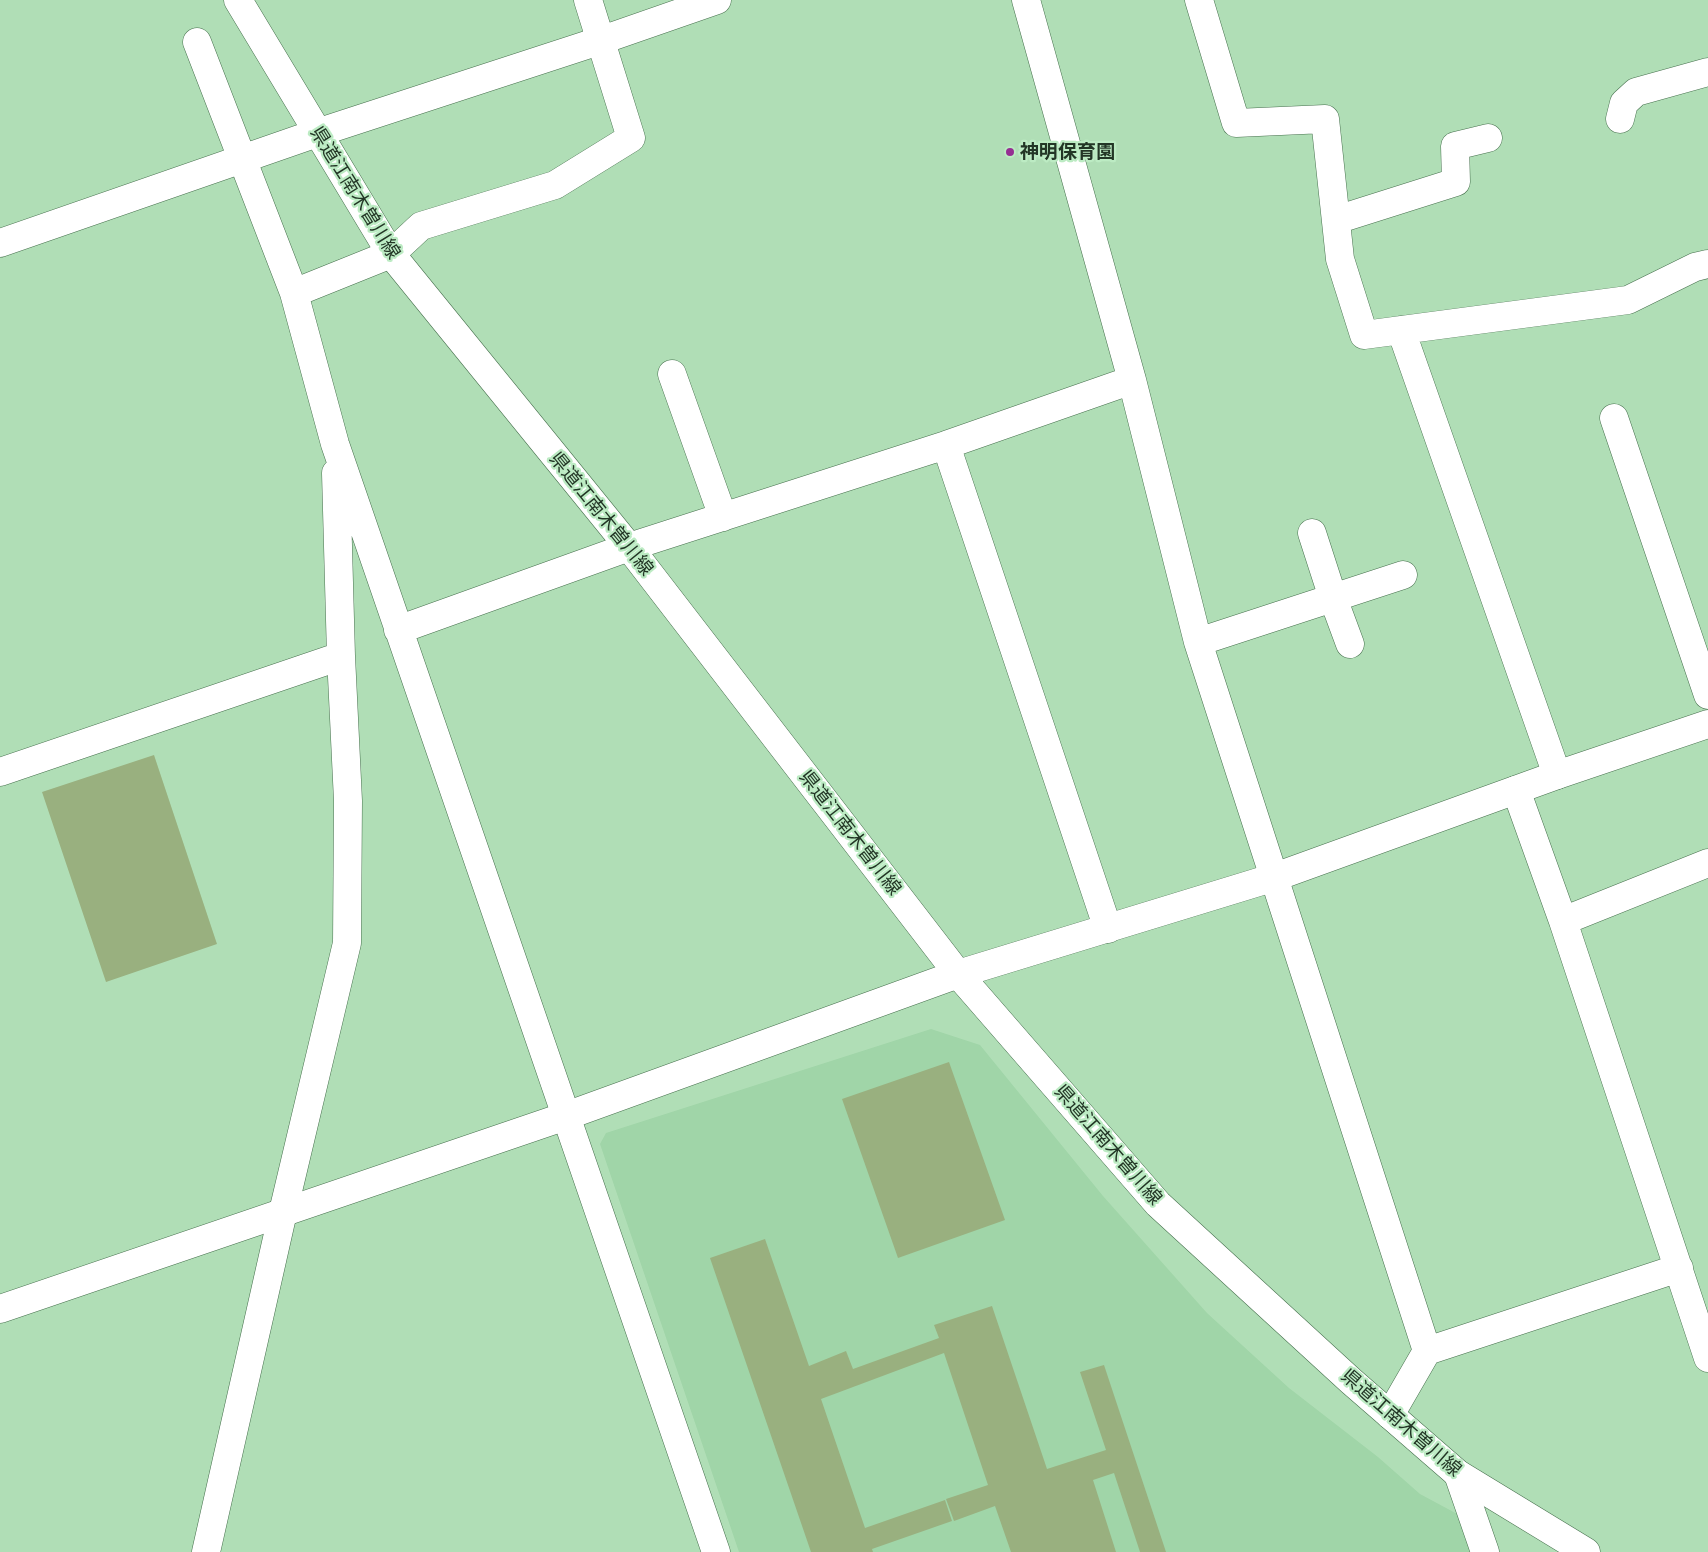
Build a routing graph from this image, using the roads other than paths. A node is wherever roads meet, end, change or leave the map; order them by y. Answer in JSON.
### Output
{"nodes":[{"id":1,"x":588,"y":0,"type":"edge"},
{"id":2,"x":717,"y":0,"type":"edge"},
{"id":3,"x":1026,"y":0,"type":"edge"},
{"id":4,"x":1199,"y":0,"type":"edge"},
{"id":5,"x":243,"y":1,"type":"edge"},
{"id":6,"x":602,"y":40,"type":"junction"},
{"id":7,"x":197,"y":42,"type":"dead end"},
{"id":8,"x":1708,"y":72,"type":"edge"},
{"id":9,"x":1620,"y":119,"type":"dead end"},
{"id":10,"x":317,"y":133,"type":"junction"},
{"id":11,"x":1488,"y":138,"type":"dead end"},
{"id":12,"x":242,"y":158,"type":"junction"},
{"id":13,"x":1336,"y":220,"type":"junction"},
{"id":14,"x":0,"y":244,"type":"edge"},
{"id":15,"x":391,"y":254,"type":"junction"},
{"id":16,"x":1708,"y":264,"type":"edge"},
{"id":17,"x":294,"y":293,"type":"junction"},
{"id":18,"x":1401,"y":330,"type":"junction"},
{"id":19,"x":672,"y":374,"type":"dead end"},
{"id":20,"x":1132,"y":380,"type":"junction"},
{"id":21,"x":1614,"y":418,"type":"dead end"},
{"id":22,"x":335,"y":444,"type":"junction"},
{"id":23,"x":946,"y":445,"type":"junction"},
{"id":24,"x":723,"y":517,"type":"junction"},
{"id":25,"x":1312,"y":533,"type":"dead end"},
{"id":26,"x":630,"y":547,"type":"junction"},
{"id":27,"x":1403,"y":575,"type":"dead end"},
{"id":28,"x":1333,"y":598,"type":"junction"},
{"id":29,"x":398,"y":630,"type":"junction"},
{"id":30,"x":1198,"y":642,"type":"junction"},
{"id":31,"x":1350,"y":644,"type":"dead end"},
{"id":32,"x":341,"y":656,"type":"junction"},
{"id":33,"x":1708,"y":695,"type":"edge"},
{"id":34,"x":1708,"y":724,"type":"edge"},
{"id":35,"x":0,"y":772,"type":"edge"},
{"id":36,"x":1557,"y":775,"type":"junction"},
{"id":37,"x":1516,"y":790,"type":"junction"},
{"id":38,"x":1708,"y":863,"type":"edge"},
{"id":39,"x":1275,"y":878,"type":"junction"},
{"id":40,"x":1563,"y":921,"type":"junction"},
{"id":41,"x":1108,"y":929,"type":"junction"},
{"id":42,"x":958,"y":974,"type":"junction"},
{"id":43,"x":566,"y":1116,"type":"junction"},
{"id":44,"x":283,"y":1212,"type":"junction"},
{"id":45,"x":1679,"y":1268,"type":"junction"},
{"id":46,"x":0,"y":1309,"type":"edge"},
{"id":47,"x":1427,"y":1352,"type":"junction"},
{"id":48,"x":1708,"y":1358,"type":"edge"},
{"id":49,"x":1390,"y":1415,"type":"junction"},
{"id":50,"x":1458,"y":1474,"type":"junction"},
{"id":51,"x":206,"y":1552,"type":"edge"},
{"id":52,"x":716,"y":1552,"type":"edge"},
{"id":53,"x":1485,"y":1552,"type":"edge"},
{"id":54,"x":1586,"y":1552,"type":"edge"}],
"edges":[{"from":1,"to":6,"type":"street"},
{"from":2,"to":6,"type":"street"},
{"from":3,"to":20,"type":"street"},
{"from":4,"to":13,"type":"street"},
{"from":5,"to":10,"type":"street","name":"県道江南木曽川線"},
{"from":6,"to":10,"type":"street"},
{"from":6,"to":15,"type":"street"},
{"from":7,"to":12,"type":"street"},
{"from":8,"to":9,"type":"street"},
{"from":10,"to":12,"type":"street"},
{"from":10,"to":15,"type":"street","name":"県道江南木曽川線"},
{"from":11,"to":13,"type":"street"},
{"from":12,"to":14,"type":"street"},
{"from":12,"to":17,"type":"street"},
{"from":13,"to":18,"type":"street"},
{"from":15,"to":17,"type":"street"},
{"from":15,"to":26,"type":"street","name":"県道江南木曽川線"},
{"from":16,"to":18,"type":"street"},
{"from":17,"to":22,"type":"street"},
{"from":18,"to":36,"type":"street"},
{"from":19,"to":24,"type":"street"},
{"from":20,"to":23,"type":"street"},
{"from":20,"to":30,"type":"street"},
{"from":21,"to":33,"type":"street"},
{"from":22,"to":29,"type":"street"},
{"from":22,"to":32,"type":"street"},
{"from":23,"to":24,"type":"street"},
{"from":23,"to":41,"type":"street"},
{"from":24,"to":26,"type":"street"},
{"from":25,"to":28,"type":"street"},
{"from":26,"to":29,"type":"street"},
{"from":26,"to":42,"type":"street","name":"県道江南木曽川線"},
{"from":27,"to":28,"type":"street"},
{"from":28,"to":30,"type":"street"},
{"from":28,"to":31,"type":"street"},
{"from":29,"to":43,"type":"street"},
{"from":30,"to":39,"type":"street"},
{"from":32,"to":35,"type":"street"},
{"from":32,"to":44,"type":"street"},
{"from":34,"to":36,"type":"street"},
{"from":36,"to":37,"type":"street"},
{"from":37,"to":39,"type":"street"},
{"from":37,"to":40,"type":"street"},
{"from":38,"to":40,"type":"street"},
{"from":39,"to":41,"type":"street"},
{"from":39,"to":47,"type":"street"},
{"from":40,"to":45,"type":"street"},
{"from":41,"to":42,"type":"street"},
{"from":42,"to":43,"type":"street"},
{"from":42,"to":49,"type":"street","name":"県道江南木曽川線"},
{"from":43,"to":44,"type":"street"},
{"from":43,"to":52,"type":"street"},
{"from":44,"to":46,"type":"street"},
{"from":44,"to":51,"type":"street"},
{"from":45,"to":47,"type":"street"},
{"from":45,"to":48,"type":"street"},
{"from":47,"to":49,"type":"street"},
{"from":49,"to":50,"type":"street","name":"県道江南木曽川線"},
{"from":50,"to":53,"type":"street"},
{"from":50,"to":54,"type":"street","name":"県道江南木曽川線"}]}
